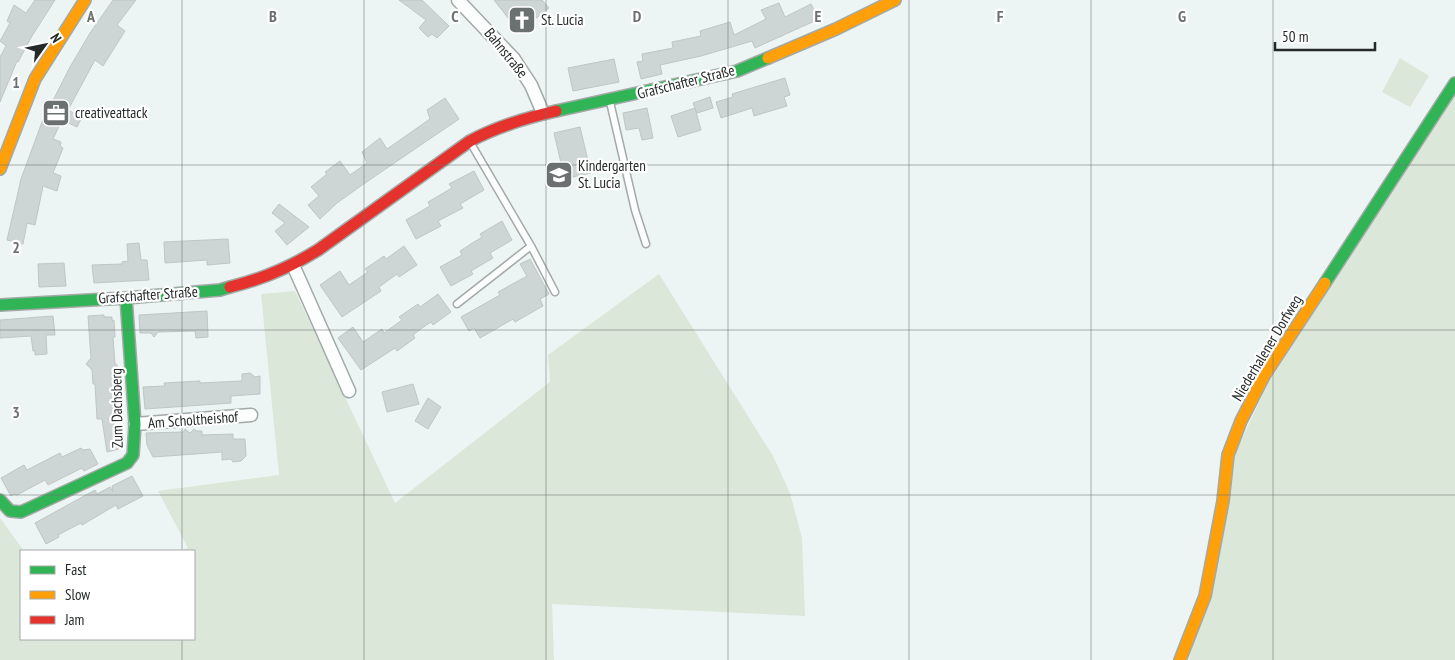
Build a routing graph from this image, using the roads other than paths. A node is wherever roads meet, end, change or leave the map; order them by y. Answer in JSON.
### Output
{"nodes":[{"id":1,"x":85,"y":0,"type":"edge"},
{"id":2,"x":895,"y":0,"type":"edge"},
{"id":3,"x":460,"y":1,"type":"edge"},
{"id":4,"x":1455,"y":83,"type":"edge"},
{"id":5,"x":610,"y":100,"type":"junction"},
{"id":6,"x":544,"y":113,"type":"junction"},
{"id":7,"x":470,"y":141,"type":"junction"},
{"id":8,"x":0,"y":169,"type":"edge"},
{"id":9,"x":646,"y":244,"type":"dead end"},
{"id":10,"x":530,"y":246,"type":"junction"},
{"id":11,"x":293,"y":265,"type":"junction"},
{"id":12,"x":555,"y":292,"type":"dead end"},
{"id":13,"x":126,"y":298,"type":"junction"},
{"id":14,"x":457,"y":304,"type":"dead end"},
{"id":15,"x":0,"y":305,"type":"edge"},
{"id":16,"x":350,"y":391,"type":"dead end"},
{"id":17,"x":251,"y":415,"type":"dead end"},
{"id":18,"x":135,"y":424,"type":"junction"},
{"id":19,"x":0,"y":500,"type":"edge"},
{"id":20,"x":1180,"y":660,"type":"edge"}],
"edges":[{"from":1,"to":8,"type":"street"},
{"from":2,"to":5,"type":"street","name":"Grafschafter Straße"},
{"from":3,"to":6,"type":"street","name":"Bahnstraße"},
{"from":4,"to":20,"type":"street","name":"Niederhalener Dorfweg"},
{"from":5,"to":6,"type":"street","name":"Grafschafter Straße"},
{"from":5,"to":9,"type":"lane"},
{"from":6,"to":7,"type":"street","name":"Grafschafter Straße"},
{"from":7,"to":10,"type":"lane"},
{"from":7,"to":11,"type":"street","name":"Grafschafter Straße"},
{"from":10,"to":12,"type":"lane"},
{"from":10,"to":14,"type":"lane"},
{"from":11,"to":13,"type":"street","name":"Grafschafter Straße"},
{"from":11,"to":16,"type":"street"},
{"from":13,"to":15,"type":"street","name":"Grafschafter Straße"},
{"from":13,"to":18,"type":"street","name":"Zum Dachsberg"},
{"from":17,"to":18,"type":"street","name":"Am Scholtheishof"},
{"from":18,"to":19,"type":"street","name":"Zum Dachsberg"}]}
